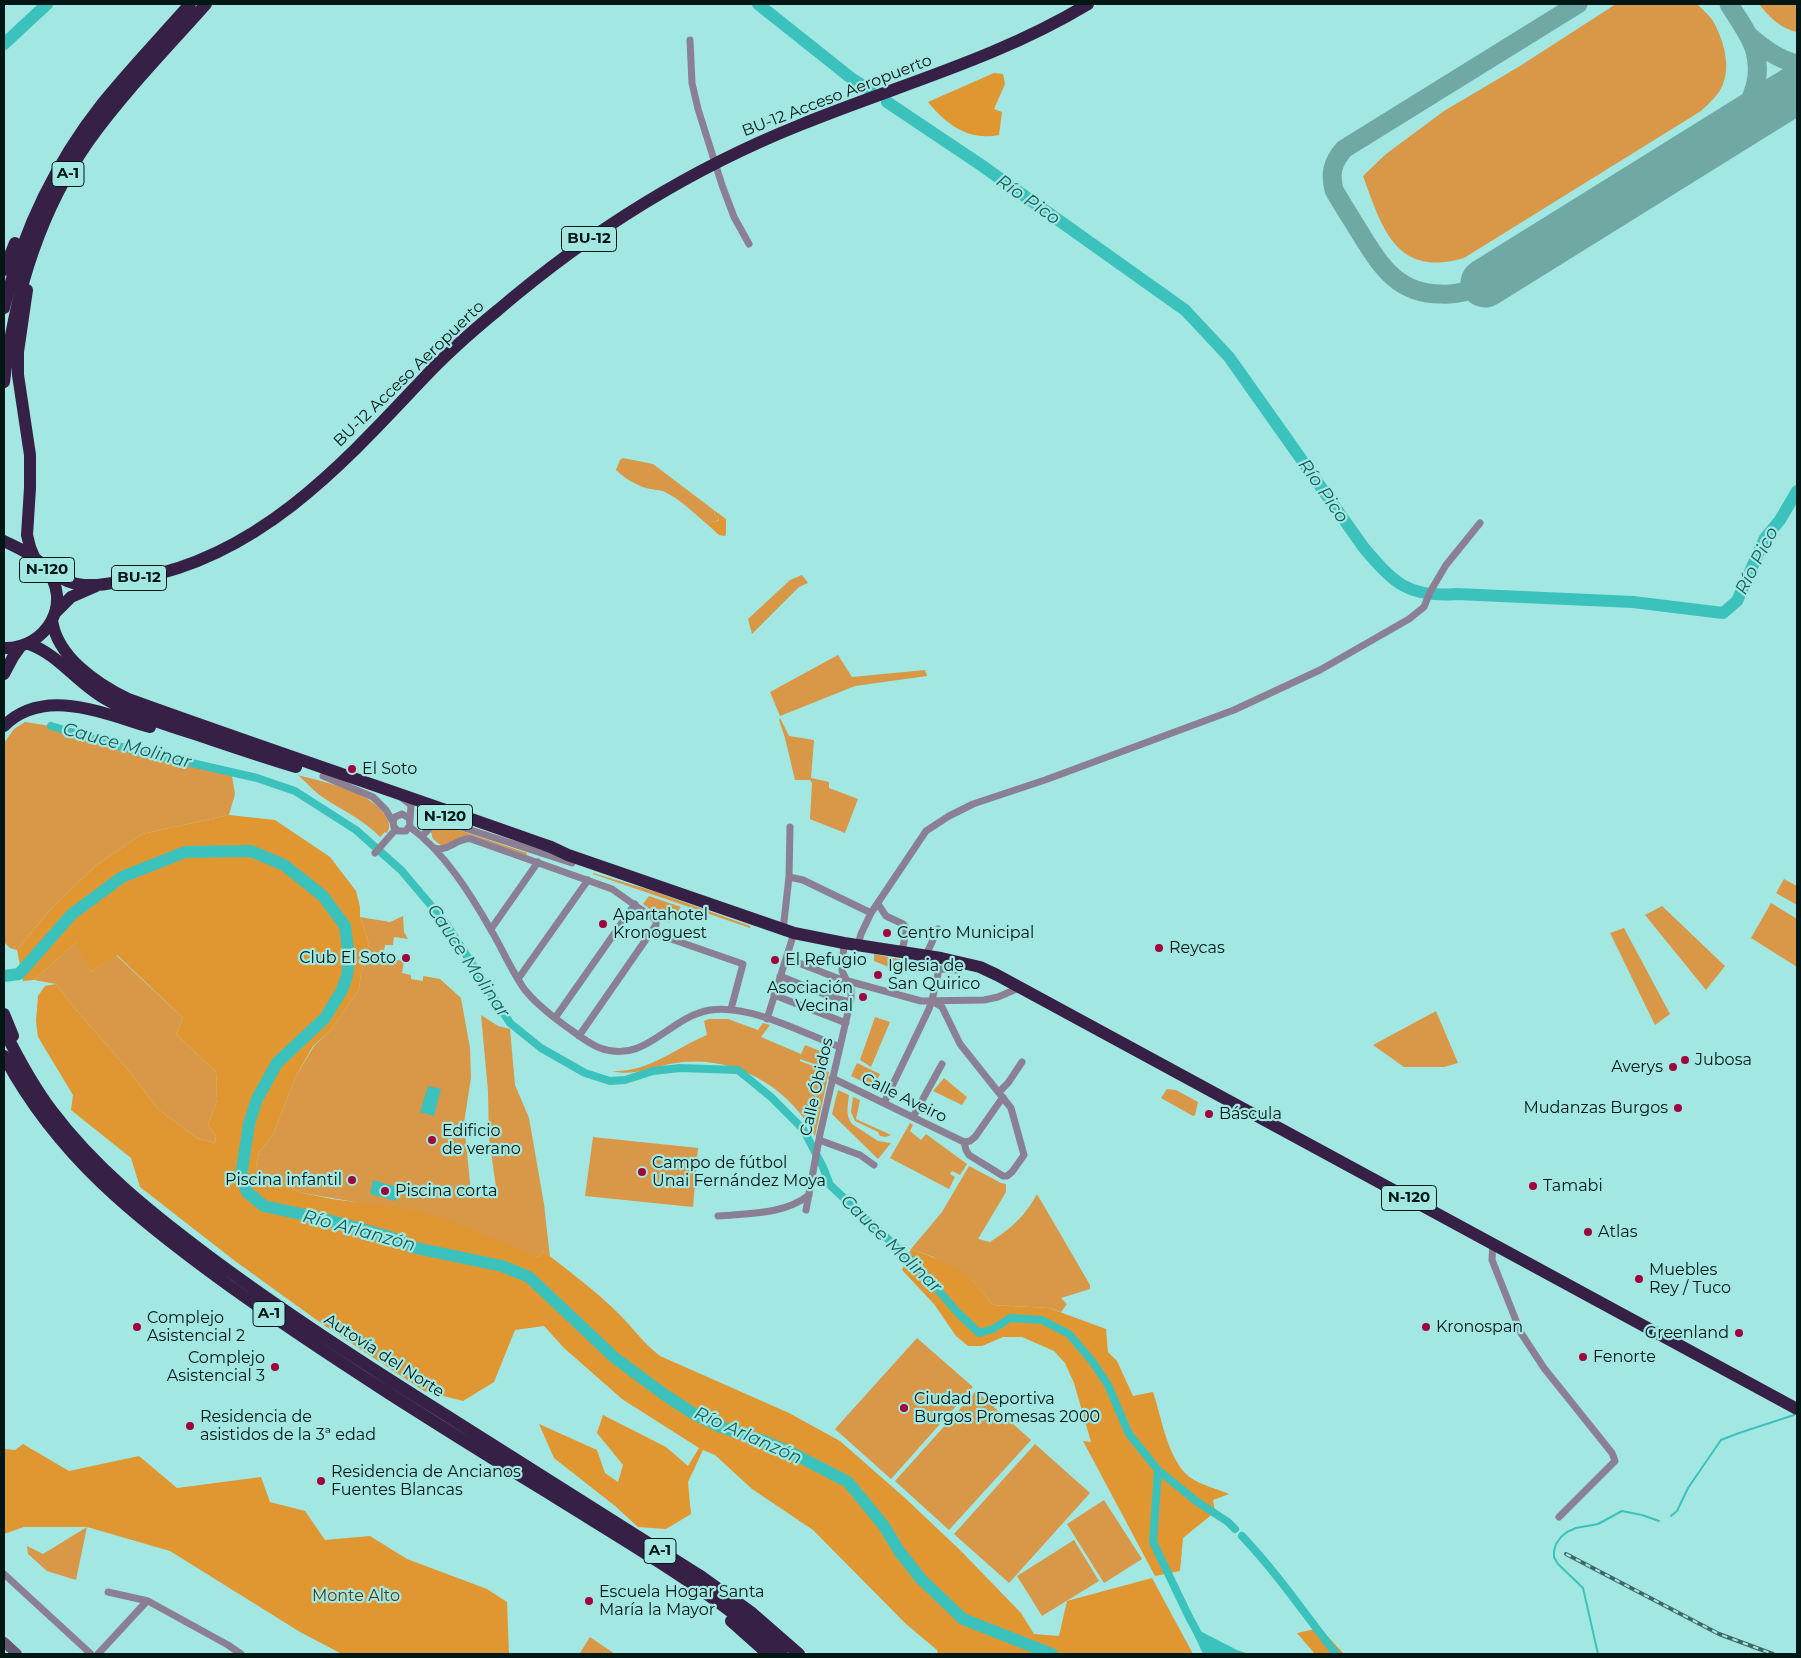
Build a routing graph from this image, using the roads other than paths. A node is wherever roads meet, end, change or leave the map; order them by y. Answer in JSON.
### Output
{"nodes":[{"id":1,"x":190,"y":4,"type":"edge"},
{"id":2,"x":206,"y":4,"type":"edge"},
{"id":3,"x":1088,"y":4,"type":"edge"},
{"id":4,"x":690,"y":40,"type":"dead end"},
{"id":5,"x":47,"y":187,"type":"junction"},
{"id":6,"x":53,"y":202,"type":"junction"},
{"id":7,"x":749,"y":244,"type":"dead end"},
{"id":8,"x":4,"y":270,"type":"edge"},
{"id":9,"x":4,"y":308,"type":"edge"},
{"id":10,"x":4,"y":382,"type":"edge"},
{"id":11,"x":1480,"y":523,"type":"dead end"},
{"id":12,"x":4,"y":541,"type":"edge"},
{"id":13,"x":36,"y":559,"type":"junction"},
{"id":14,"x":46,"y":568,"type":"junction"},
{"id":15,"x":98,"y":585,"type":"junction"},
{"id":16,"x":54,"y":616,"type":"junction"},
{"id":17,"x":25,"y":645,"type":"junction"},
{"id":18,"x":4,"y":648,"type":"edge"},
{"id":19,"x":4,"y":674,"type":"edge"},
{"id":20,"x":4,"y":726,"type":"edge"},
{"id":21,"x":224,"y":744,"type":"junction"},
{"id":22,"x":323,"y":776,"type":"junction"},
{"id":23,"x":367,"y":783,"type":"junction"},
{"id":24,"x":411,"y":806,"type":"junction"},
{"id":25,"x":410,"y":823,"type":"junction"},
{"id":26,"x":394,"y":826,"type":"junction"},
{"id":27,"x":790,"y":827,"type":"dead end"},
{"id":28,"x":422,"y":836,"type":"junction"},
{"id":29,"x":435,"y":848,"type":"junction"},
{"id":30,"x":443,"y":849,"type":"junction"},
{"id":31,"x":375,"y":853,"type":"dead end"},
{"id":32,"x":568,"y":855,"type":"junction"},
{"id":33,"x":441,"y":857,"type":"junction"},
{"id":34,"x":538,"y":862,"type":"junction"},
{"id":35,"x":625,"y":875,"type":"junction"},
{"id":36,"x":789,"y":878,"type":"junction"},
{"id":37,"x":588,"y":880,"type":"junction"},
{"id":38,"x":635,"y":904,"type":"junction"},
{"id":39,"x":878,"y":904,"type":"junction"},
{"id":40,"x":871,"y":913,"type":"junction"},
{"id":41,"x":491,"y":929,"type":"junction"},
{"id":42,"x":938,"y":929,"type":"dead end"},
{"id":43,"x":651,"y":932,"type":"junction"},
{"id":44,"x":789,"y":932,"type":"junction"},
{"id":45,"x":844,"y":943,"type":"junction"},
{"id":46,"x":858,"y":945,"type":"junction"},
{"id":47,"x":902,"y":951,"type":"junction"},
{"id":48,"x":926,"y":955,"type":"junction"},
{"id":49,"x":786,"y":958,"type":"junction"},
{"id":50,"x":957,"y":970,"type":"dead end"},
{"id":51,"x":780,"y":976,"type":"junction"},
{"id":52,"x":518,"y":979,"type":"junction"},
{"id":53,"x":845,"y":980,"type":"junction"},
{"id":54,"x":1021,"y":987,"type":"junction"},
{"id":55,"x":774,"y":995,"type":"junction"},
{"id":56,"x":932,"y":1000,"type":"junction"},
{"id":57,"x":850,"y":1002,"type":"junction"},
{"id":58,"x":731,"y":1009,"type":"junction"},
{"id":59,"x":555,"y":1018,"type":"junction"},
{"id":60,"x":767,"y":1019,"type":"junction"},
{"id":61,"x":5,"y":1022,"type":"edge"},
{"id":62,"x":846,"y":1023,"type":"junction"},
{"id":63,"x":579,"y":1036,"type":"junction"},
{"id":64,"x":840,"y":1047,"type":"junction"},
{"id":65,"x":4,"y":1056,"type":"edge"},
{"id":66,"x":1022,"y":1062,"type":"dead end"},
{"id":67,"x":942,"y":1064,"type":"dead end"},
{"id":68,"x":4,"y":1067,"type":"edge"},
{"id":69,"x":832,"y":1078,"type":"junction"},
{"id":70,"x":18,"y":1082,"type":"junction"},
{"id":71,"x":1001,"y":1094,"type":"junction"},
{"id":72,"x":884,"y":1103,"type":"junction"},
{"id":73,"x":913,"y":1117,"type":"junction"},
{"id":74,"x":819,"y":1140,"type":"junction"},
{"id":75,"x":964,"y":1142,"type":"junction"},
{"id":76,"x":874,"y":1165,"type":"dead end"},
{"id":77,"x":809,"y":1195,"type":"junction"},
{"id":78,"x":806,"y":1210,"type":"dead end"},
{"id":79,"x":718,"y":1216,"type":"dead end"},
{"id":80,"x":1493,"y":1244,"type":"junction"},
{"id":81,"x":1797,"y":1409,"type":"edge"},
{"id":82,"x":560,"y":1500,"type":"junction"},
{"id":83,"x":1559,"y":1517,"type":"dead end"},
{"id":84,"x":4,"y":1574,"type":"edge"},
{"id":85,"x":108,"y":1592,"type":"dead end"},
{"id":86,"x":147,"y":1601,"type":"junction"},
{"id":87,"x":4,"y":1642,"type":"edge"},
{"id":88,"x":17,"y":1654,"type":"edge"},
{"id":89,"x":91,"y":1654,"type":"edge"},
{"id":90,"x":98,"y":1654,"type":"edge"},
{"id":91,"x":240,"y":1654,"type":"edge"},
{"id":92,"x":768,"y":1654,"type":"edge"},
{"id":93,"x":782,"y":1654,"type":"edge"},
{"id":94,"x":799,"y":1654,"type":"edge"}],
"edges":[{"from":1,"to":5,"type":"highway","number":"A-1"},
{"from":2,"to":6,"type":"highway","number":"A-1"},
{"from":3,"to":15,"type":"highway","name":"BU-12 Acceso Aeropuerto","number":"BU-12"},
{"from":4,"to":7,"type":"street"},
{"from":5,"to":8,"type":"highway"},
{"from":5,"to":9,"type":"highway","number":"A-1"},
{"from":6,"to":10,"type":"highway","number":"A-1"},
{"from":6,"to":13,"type":"highway"},
{"from":11,"to":39,"type":"street"},
{"from":12,"to":13,"type":"highway","number":"N-120"},
{"from":13,"to":14,"type":"highway","number":"N-120"},
{"from":14,"to":15,"type":"highway","number":"BU-12"},
{"from":14,"to":16,"type":"highway","number":"N-120"},
{"from":15,"to":16,"type":"highway","number":"BU-12"},
{"from":16,"to":17,"type":"highway"},
{"from":16,"to":23,"type":"highway","number":"N-120"},
{"from":17,"to":18,"type":"highway"},
{"from":17,"to":19,"type":"highway"},
{"from":17,"to":21,"type":"highway","number":"N-120"},
{"from":20,"to":21,"type":"highway"},
{"from":21,"to":22,"type":"highway","number":"N-120"},
{"from":22,"to":24,"type":"highway","number":"N-120"},
{"from":22,"to":26,"type":"street"},
{"from":23,"to":24,"type":"street"},
{"from":23,"to":32,"type":"highway","number":"N-120"},
{"from":24,"to":25,"type":"street"},
{"from":24,"to":32,"type":"highway","number":"N-120"},
{"from":25,"to":26,"type":"street"},
{"from":25,"to":26,"type":"street"},
{"from":25,"to":28,"type":"street"},
{"from":26,"to":31,"type":"street"},
{"from":27,"to":36,"type":"street"},
{"from":28,"to":29,"type":"street"},
{"from":28,"to":35,"type":"street"},
{"from":29,"to":30,"type":"street"},
{"from":29,"to":33,"type":"street"},
{"from":30,"to":33,"type":"street"},
{"from":30,"to":34,"type":"street"},
{"from":32,"to":35,"type":"highway","number":"N-120"},
{"from":33,"to":41,"type":"street"},
{"from":34,"to":37,"type":"street"},
{"from":34,"to":41,"type":"street"},
{"from":35,"to":44,"type":"highway","number":"N-120"},
{"from":36,"to":40,"type":"street"},
{"from":36,"to":44,"type":"street"},
{"from":37,"to":38,"type":"street"},
{"from":37,"to":52,"type":"street"},
{"from":38,"to":43,"type":"street"},
{"from":38,"to":59,"type":"street"},
{"from":39,"to":40,"type":"street"},
{"from":39,"to":47,"type":"street"},
{"from":40,"to":46,"type":"street"},
{"from":41,"to":52,"type":"street"},
{"from":42,"to":48,"type":"street"},
{"from":43,"to":58,"type":"street"},
{"from":43,"to":63,"type":"street"},
{"from":44,"to":45,"type":"highway","number":"N-120"},
{"from":44,"to":49,"type":"street"},
{"from":45,"to":46,"type":"highway","number":"N-120"},
{"from":45,"to":53,"type":"street","name":"Calle Óbidos"},
{"from":46,"to":47,"type":"highway","number":"N-120"},
{"from":47,"to":48,"type":"highway","number":"N-120"},
{"from":48,"to":54,"type":"highway","number":"N-120"},
{"from":49,"to":51,"type":"street"},
{"from":49,"to":53,"type":"street"},
{"from":50,"to":56,"type":"street"},
{"from":51,"to":55,"type":"street"},
{"from":51,"to":57,"type":"street"},
{"from":52,"to":59,"type":"street"},
{"from":53,"to":56,"type":"street"},
{"from":53,"to":57,"type":"street","name":"Calle Óbidos"},
{"from":54,"to":56,"type":"street"},
{"from":54,"to":80,"type":"highway","number":"N-120"},
{"from":55,"to":60,"type":"street"},
{"from":55,"to":62,"type":"street"},
{"from":56,"to":71,"type":"street"},
{"from":56,"to":72,"type":"street"},
{"from":57,"to":62,"type":"street","name":"Calle Óbidos"},
{"from":58,"to":60,"type":"street"},
{"from":58,"to":63,"type":"street"},
{"from":59,"to":63,"type":"street"},
{"from":60,"to":64,"type":"street"},
{"from":61,"to":94,"type":"highway","name":"Autovía del Norte","number":"A-1"},
{"from":62,"to":64,"type":"street","name":"Calle Óbidos"},
{"from":64,"to":69,"type":"street","name":"Calle Óbidos"},
{"from":65,"to":70,"type":"highway","name":"Autovía del Norte","number":"A-1"},
{"from":66,"to":71,"type":"street"},
{"from":67,"to":73,"type":"street"},
{"from":68,"to":70,"type":"highway"},
{"from":69,"to":72,"type":"street","name":"Calle Aveiro"},
{"from":69,"to":74,"type":"street","name":"Calle Óbidos"},
{"from":70,"to":82,"type":"highway","name":"Autovía del Norte","number":"A-1"},
{"from":71,"to":75,"type":"street"},
{"from":71,"to":75,"type":"street"},
{"from":72,"to":73,"type":"street","name":"Calle Aveiro"},
{"from":73,"to":75,"type":"street","name":"Calle Aveiro"},
{"from":74,"to":76,"type":"street"},
{"from":74,"to":77,"type":"street","name":"Calle Óbidos"},
{"from":77,"to":78,"type":"street","name":"Calle Óbidos"},
{"from":77,"to":79,"type":"street"},
{"from":80,"to":81,"type":"highway","number":"N-120"},
{"from":80,"to":83,"type":"street"},
{"from":82,"to":92,"type":"highway","number":"A-1"},
{"from":82,"to":93,"type":"highway"},
{"from":84,"to":89,"type":"street"},
{"from":85,"to":86,"type":"street"},
{"from":86,"to":90,"type":"street"},
{"from":86,"to":91,"type":"street"},
{"from":87,"to":88,"type":"main road"}]}
